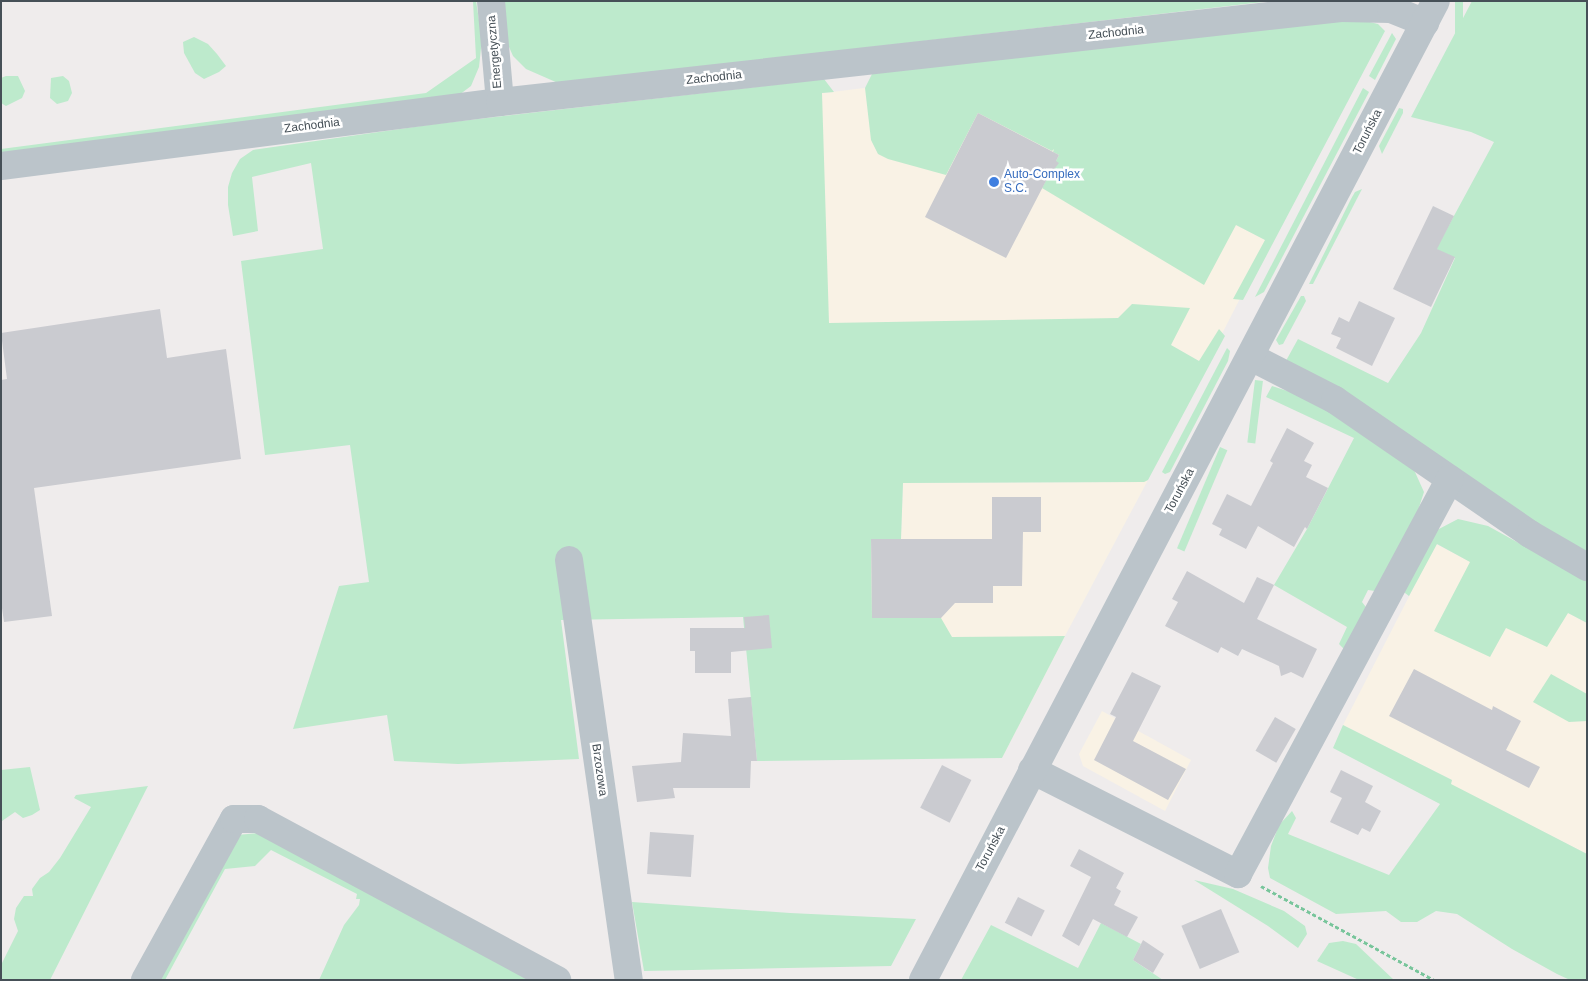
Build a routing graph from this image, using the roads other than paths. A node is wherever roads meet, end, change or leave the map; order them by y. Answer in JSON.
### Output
{"nodes":[{"id":1,"x":491,"y":1,"type":"edge"},
{"id":2,"x":1430,"y":12,"type":"edge"},
{"id":3,"x":500,"y":102,"type":"junction"},
{"id":4,"x":1,"y":166,"type":"edge"},
{"id":5,"x":1251,"y":356,"type":"junction"},
{"id":6,"x":1450,"y":479,"type":"junction"},
{"id":7,"x":568,"y":560,"type":"dead end"},
{"id":8,"x":1587,"y":567,"type":"edge"},
{"id":9,"x":1032,"y":770,"type":"junction"},
{"id":10,"x":145,"y":980,"type":"edge"},
{"id":11,"x":557,"y":980,"type":"edge"},
{"id":12,"x":629,"y":980,"type":"edge"},
{"id":13,"x":923,"y":980,"type":"edge"}],
"edges":[{"from":1,"to":3,"type":"street","name":"Energetyczna"},
{"from":2,"to":3,"type":"street","name":"Zachodnia"},
{"from":2,"to":5,"type":"street","name":"Toruńska"},
{"from":3,"to":4,"type":"street","name":"Zachodnia"},
{"from":5,"to":6,"type":"street"},
{"from":5,"to":9,"type":"street","name":"Toruńska"},
{"from":6,"to":8,"type":"street"},
{"from":6,"to":9,"type":"street"},
{"from":7,"to":12,"type":"street","name":"Brzozowa"},
{"from":9,"to":13,"type":"street","name":"Toruńska"},
{"from":10,"to":11,"type":"street"}]}
